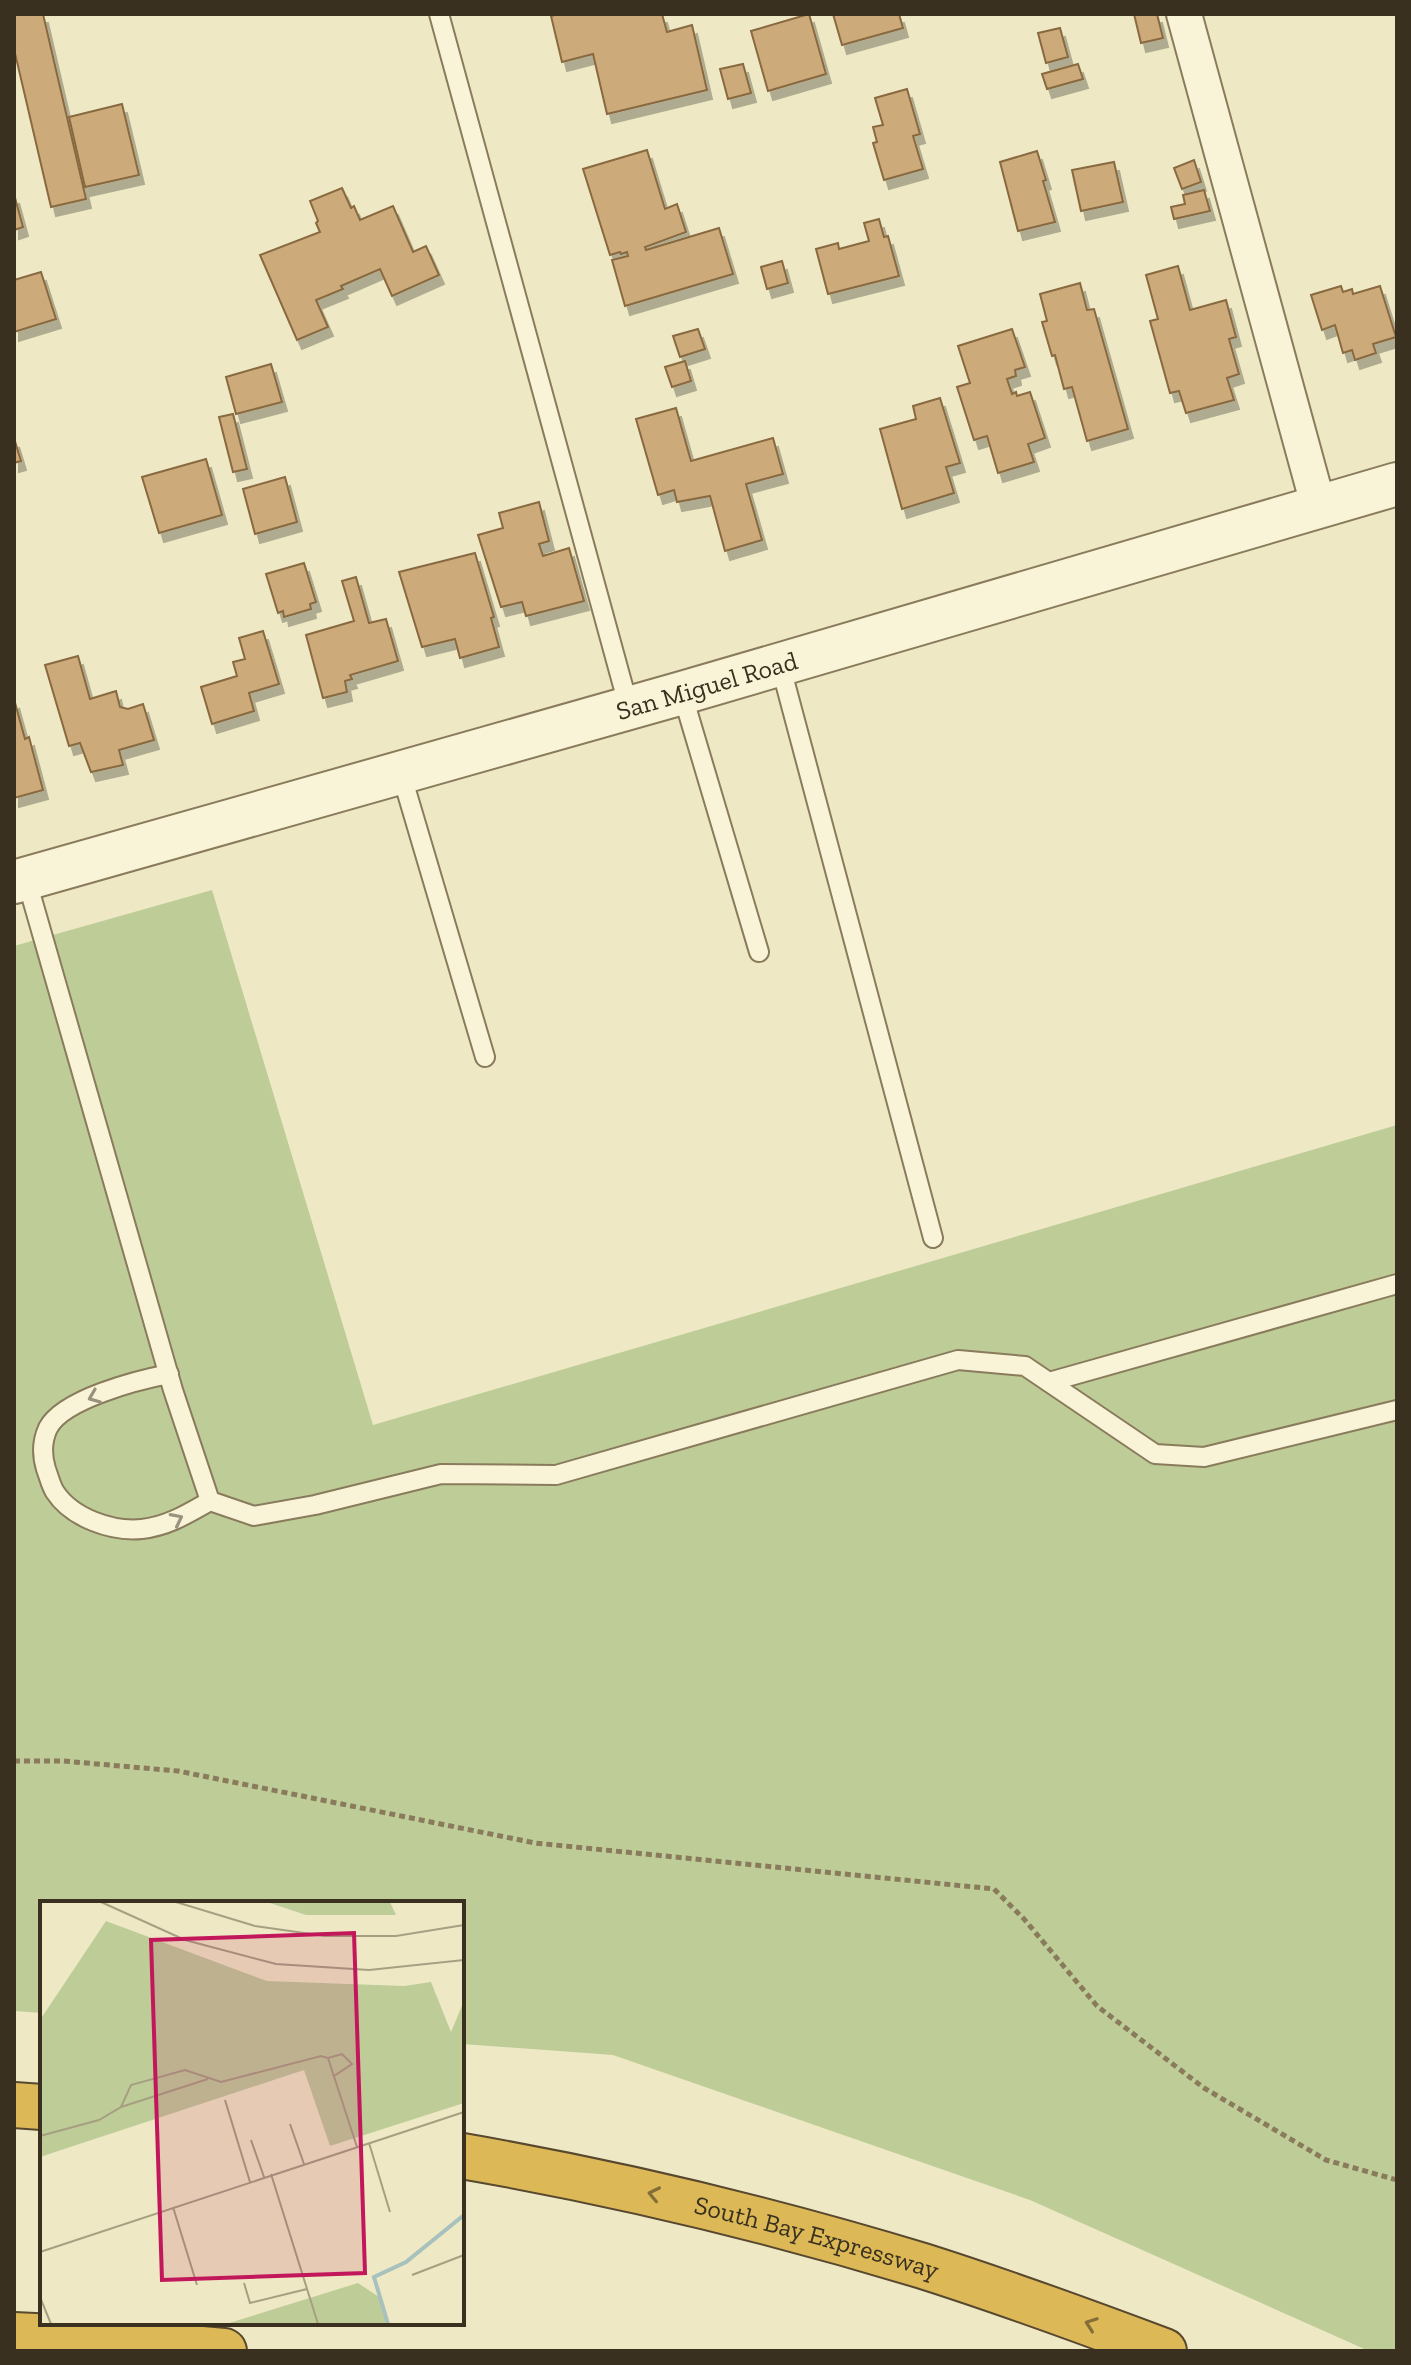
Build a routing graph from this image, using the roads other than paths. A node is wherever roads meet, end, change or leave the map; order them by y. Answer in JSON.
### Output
{"nodes":[{"id":1,"x":439,"y":14,"type":"edge"},
{"id":2,"x":1184,"y":14,"type":"edge"},
{"id":3,"x":1397,"y":484,"type":"edge"},
{"id":4,"x":1319,"y":508,"type":"junction"},
{"id":5,"x":780,"y":664,"type":"junction"},
{"id":6,"x":682,"y":693,"type":"junction"},
{"id":7,"x":629,"y":708,"type":"junction"},
{"id":8,"x":401,"y":773,"type":"junction"},
{"id":9,"x":20,"y":880,"type":"edge"},
{"id":10,"x":759,"y":952,"type":"dead end"},
{"id":11,"x":485,"y":1057,"type":"dead end"},
{"id":12,"x":933,"y":1238,"type":"dead end"},
{"id":13,"x":1397,"y":1284,"type":"edge"},
{"id":14,"x":169,"y":1374,"type":"junction"},
{"id":15,"x":1049,"y":1382,"type":"junction"},
{"id":16,"x":1397,"y":1410,"type":"edge"},
{"id":17,"x":210,"y":1501,"type":"junction"},
{"id":18,"x":14,"y":2105,"type":"edge"},
{"id":19,"x":40,"y":2107,"type":"edge"},
{"id":20,"x":464,"y":2156,"type":"edge"},
{"id":21,"x":14,"y":2335,"type":"edge"},
{"id":22,"x":224,"y":2351,"type":"edge"},
{"id":23,"x":1164,"y":2351,"type":"edge"}],
"edges":[{"from":1,"to":7,"type":"lane"},
{"from":2,"to":4,"type":"street"},
{"from":3,"to":4,"type":"street","name":"San Miguel Road"},
{"from":4,"to":5,"type":"street","name":"San Miguel Road"},
{"from":5,"to":6,"type":"street","name":"San Miguel Road"},
{"from":5,"to":12,"type":"lane"},
{"from":6,"to":7,"type":"street","name":"San Miguel Road"},
{"from":6,"to":10,"type":"lane"},
{"from":7,"to":8,"type":"street","name":"San Miguel Road"},
{"from":8,"to":9,"type":"street","name":"San Miguel Road"},
{"from":8,"to":11,"type":"lane"},
{"from":9,"to":14,"type":"lane"},
{"from":13,"to":15,"type":"lane"},
{"from":14,"to":17,"type":"lane"},
{"from":14,"to":17,"type":"lane","one_way":true},
{"from":15,"to":16,"type":"lane"},
{"from":15,"to":17,"type":"lane"},
{"from":18,"to":19,"type":"highway"},
{"from":23,"to":20,"type":"highway","name":"South Bay Expressway","one_way":true},
{"from":21,"to":22,"type":"highway"}]}
